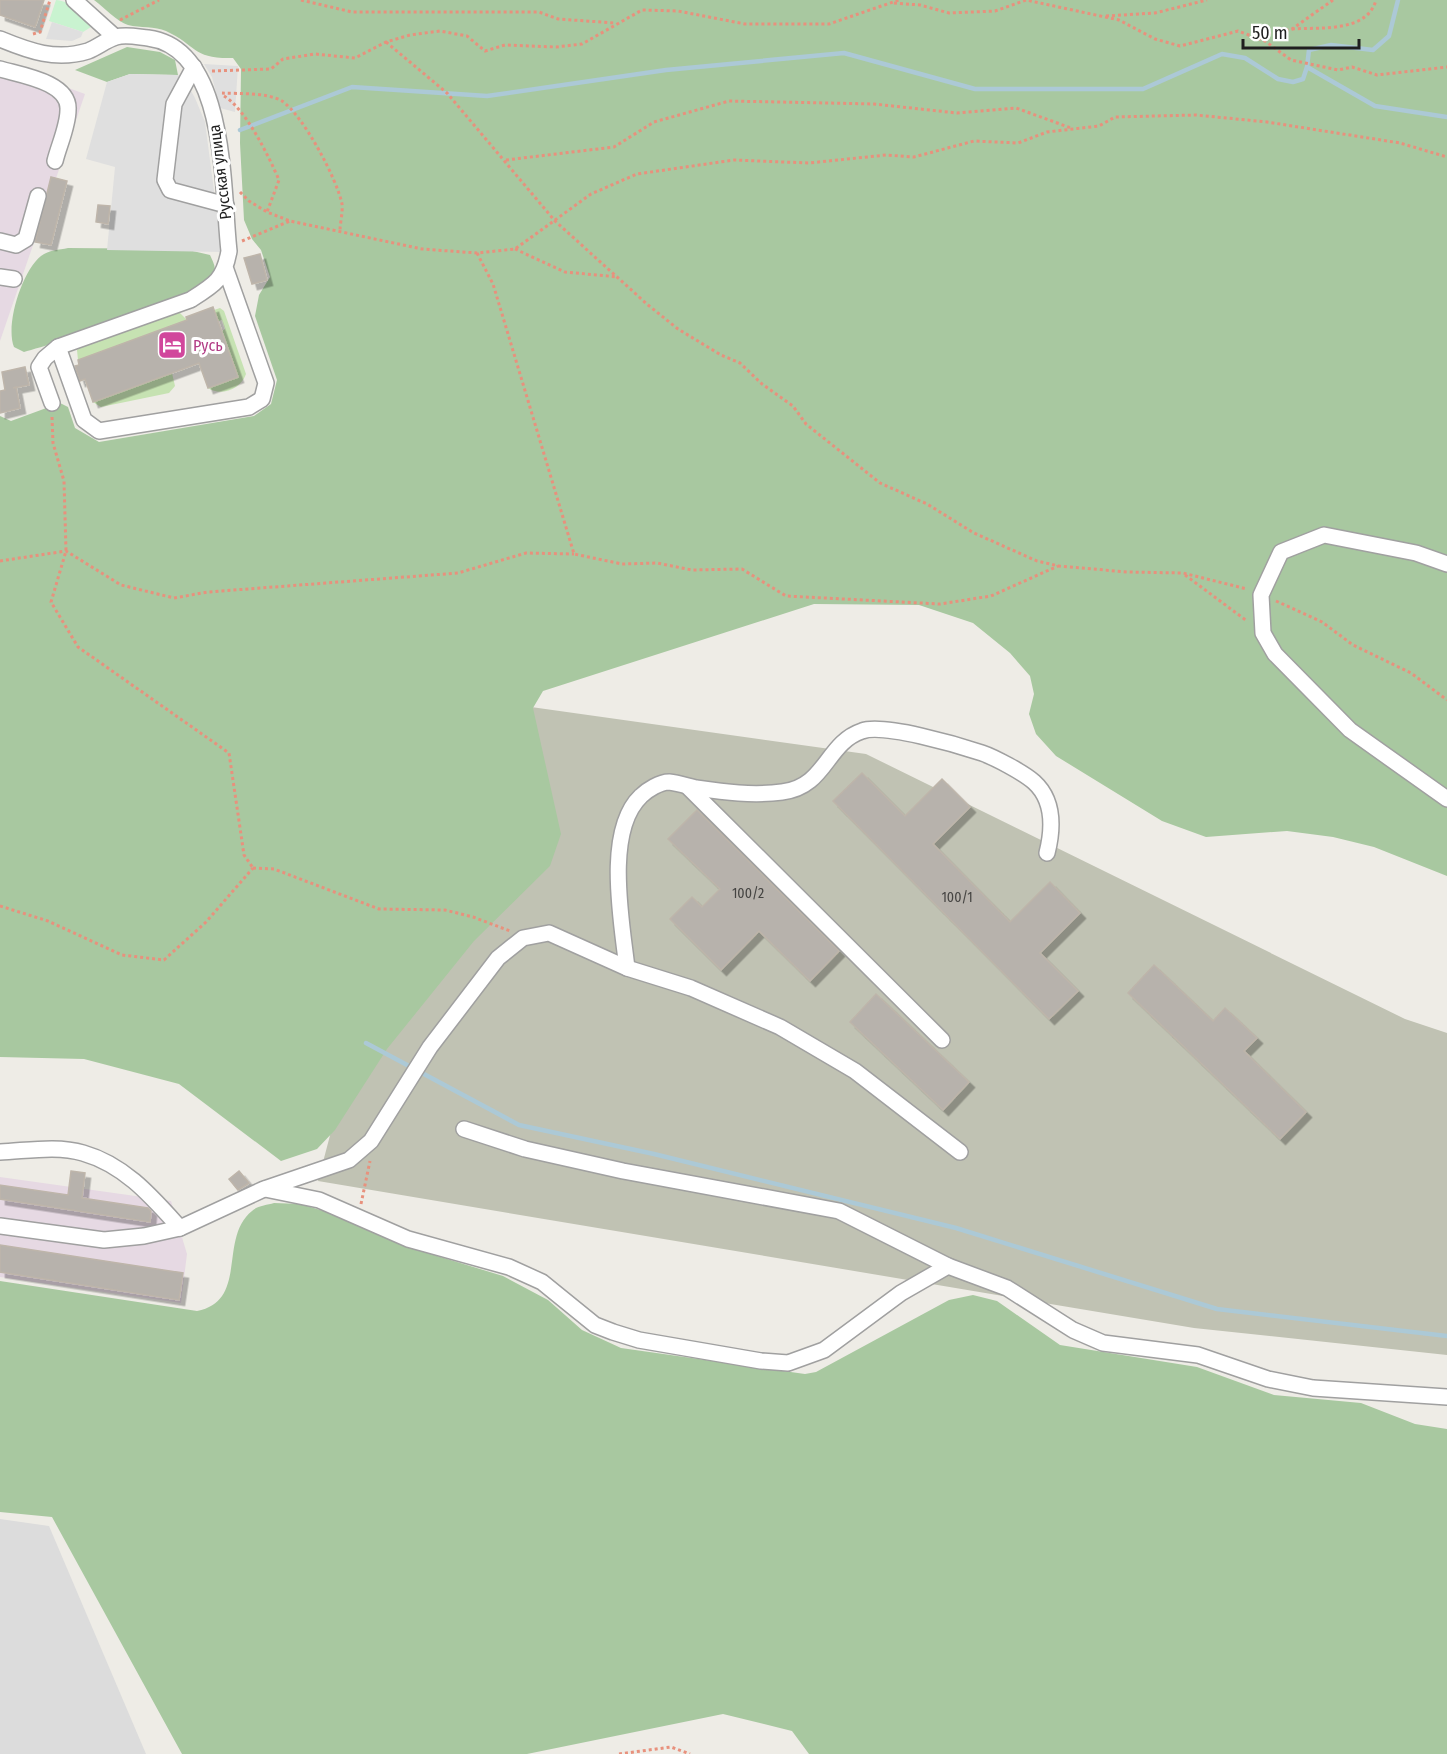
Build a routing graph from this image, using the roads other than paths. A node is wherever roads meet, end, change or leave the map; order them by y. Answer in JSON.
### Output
{"nodes":[{"id":1,"x":74,"y":0,"type":"edge"},
{"id":2,"x":110,"y":32,"type":"junction"},
{"id":3,"x":0,"y":39,"type":"edge"},
{"id":4,"x":0,"y":69,"type":"edge"},
{"id":5,"x":196,"y":73,"type":"junction"},
{"id":6,"x":55,"y":161,"type":"dead end"},
{"id":7,"x":38,"y":196,"type":"dead end"},
{"id":8,"x":226,"y":205,"type":"junction"},
{"id":9,"x":0,"y":241,"type":"edge"},
{"id":10,"x":226,"y":270,"type":"junction"},
{"id":11,"x":58,"y":347,"type":"junction"},
{"id":12,"x":52,"y":403,"type":"road end"},
{"id":13,"x":1447,"y":564,"type":"edge"},
{"id":14,"x":688,"y":787,"type":"junction"},
{"id":15,"x":1447,"y":799,"type":"edge"},
{"id":16,"x":1047,"y":854,"type":"dead end"},
{"id":17,"x":627,"y":969,"type":"junction"},
{"id":18,"x":942,"y":1040,"type":"dead end"},
{"id":19,"x":464,"y":1129,"type":"dead end"},
{"id":20,"x":0,"y":1152,"type":"edge"},
{"id":21,"x":960,"y":1152,"type":"dead end"},
{"id":22,"x":264,"y":1189,"type":"junction"},
{"id":23,"x":0,"y":1226,"type":"edge"},
{"id":24,"x":180,"y":1228,"type":"junction"},
{"id":25,"x":948,"y":1266,"type":"junction"},
{"id":26,"x":1447,"y":1397,"type":"edge"}],
"edges":[{"from":1,"to":2,"type":"street"},
{"from":2,"to":3,"type":"street","name":"Русская улица"},
{"from":2,"to":5,"type":"street","name":"Русская улица"},
{"from":4,"to":6,"type":"street"},
{"from":5,"to":8,"type":"street","name":"Русская улица"},
{"from":5,"to":8,"type":"street"},
{"from":7,"to":9,"type":"street"},
{"from":8,"to":10,"type":"street","name":"Русская улица"},
{"from":10,"to":11,"type":"street"},
{"from":10,"to":11,"type":"street"},
{"from":11,"to":12,"type":"street"},
{"from":13,"to":15,"type":"street"},
{"from":14,"to":16,"type":"street"},
{"from":14,"to":17,"type":"street"},
{"from":14,"to":18,"type":"street"},
{"from":17,"to":21,"type":"street"},
{"from":17,"to":22,"type":"street"},
{"from":19,"to":25,"type":"street"},
{"from":20,"to":24,"type":"street"},
{"from":22,"to":24,"type":"street"},
{"from":22,"to":25,"type":"street"},
{"from":23,"to":24,"type":"street"},
{"from":25,"to":26,"type":"street"}]}
